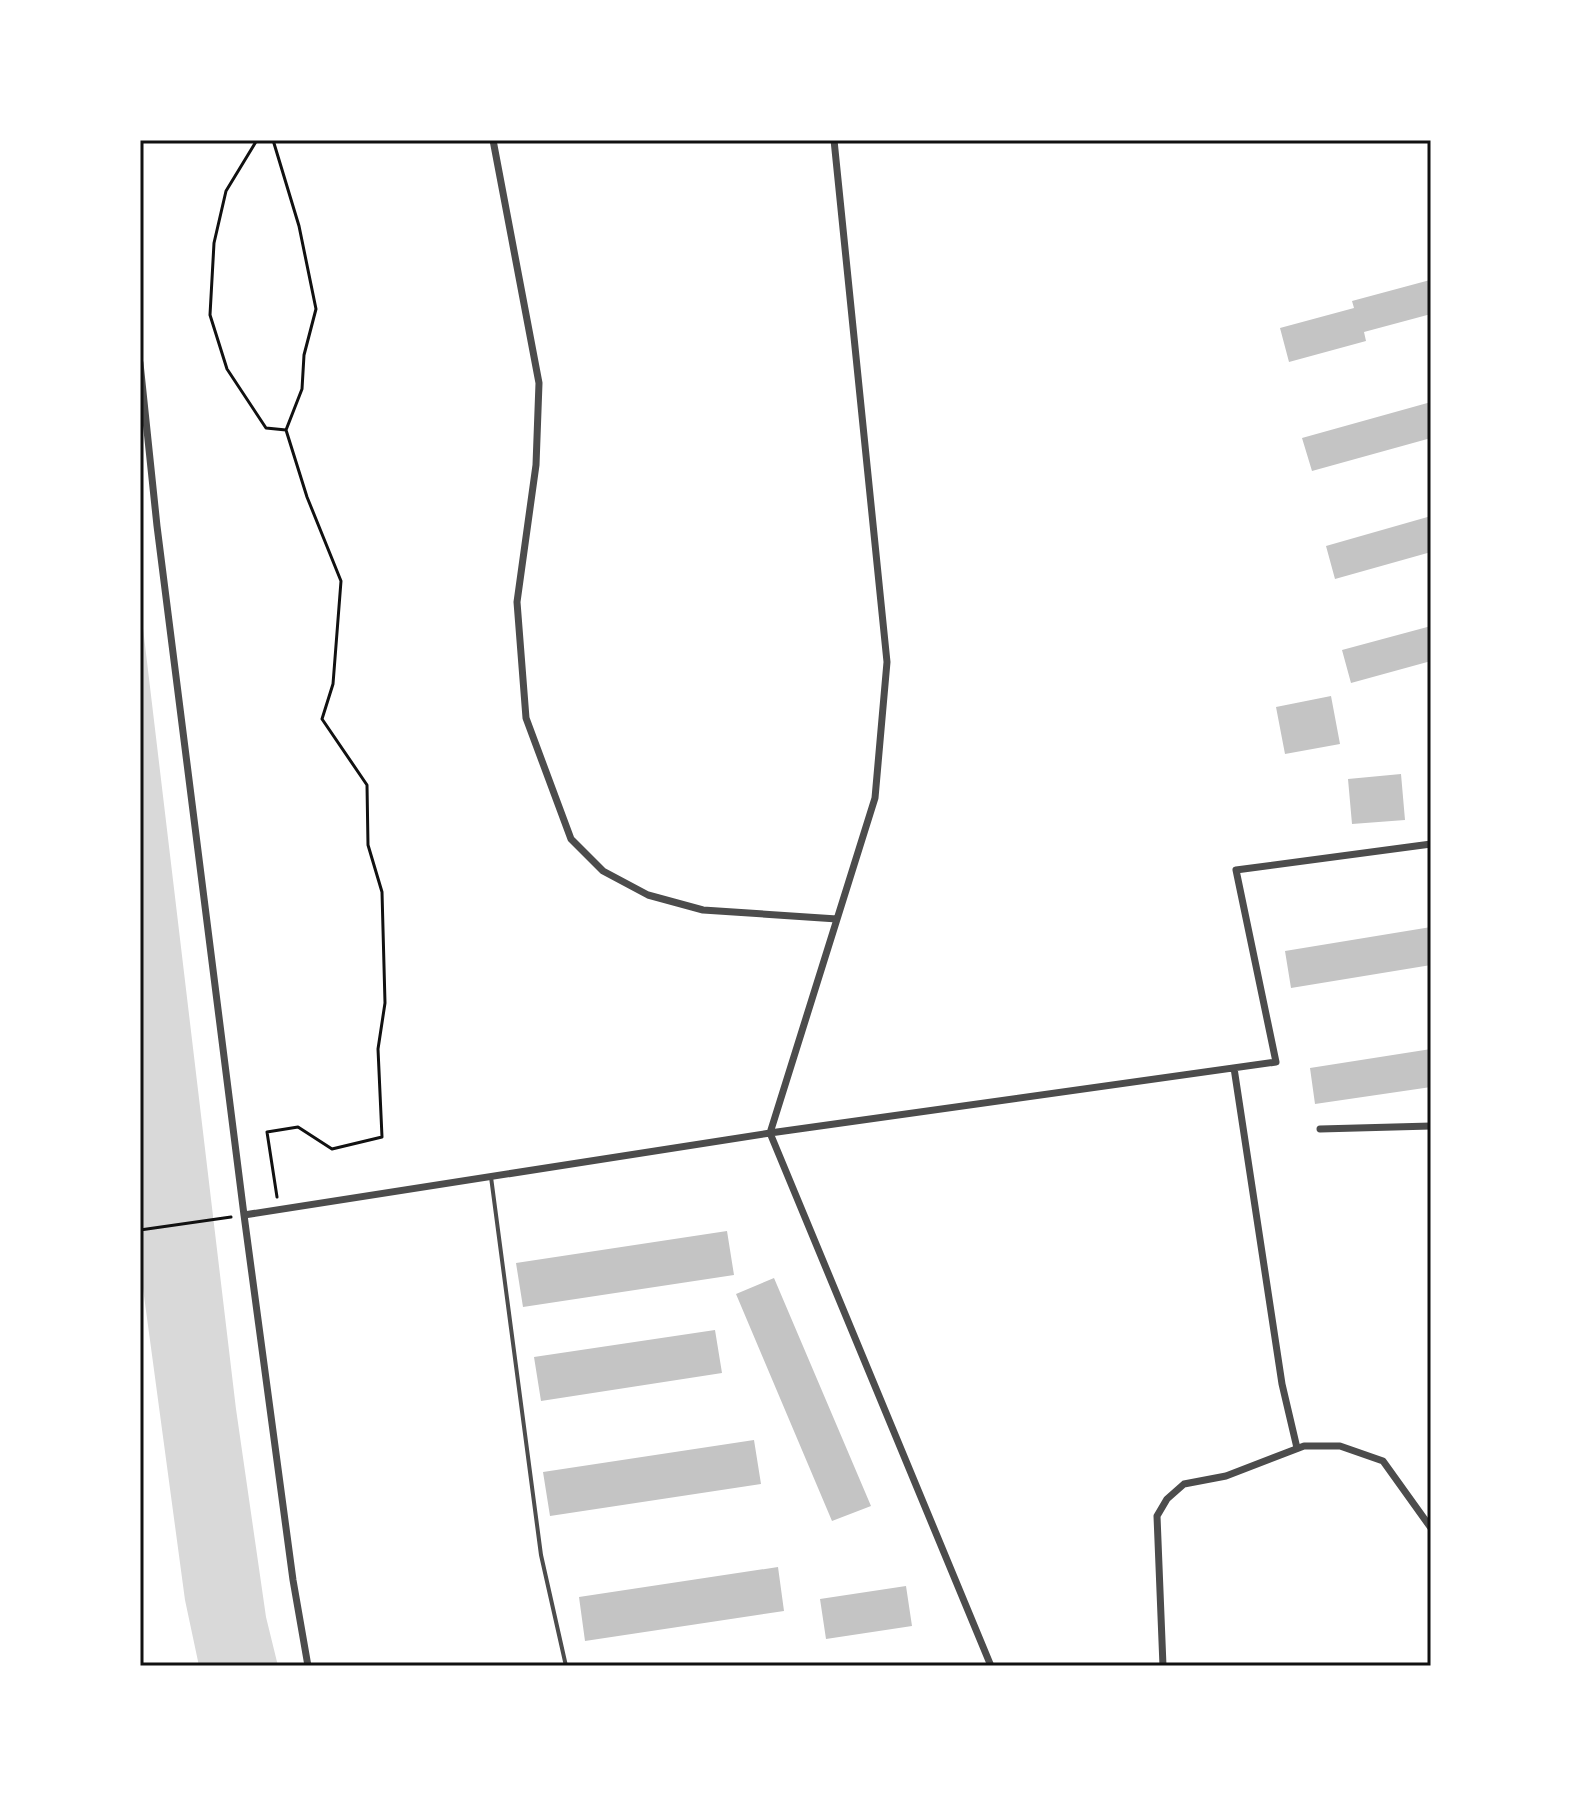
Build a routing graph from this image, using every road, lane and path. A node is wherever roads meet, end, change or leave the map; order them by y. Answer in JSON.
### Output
{"nodes":[{"id":1,"x":257,"y":140,"type":"edge"},
{"id":2,"x":273,"y":140,"type":"edge"},
{"id":3,"x":493,"y":140,"type":"edge"},
{"id":4,"x":834,"y":140,"type":"edge"},
{"id":5,"x":140,"y":363,"type":"edge"},
{"id":6,"x":286,"y":430,"type":"junction"},
{"id":7,"x":1431,"y":844,"type":"edge"},
{"id":8,"x":837,"y":919,"type":"junction"},
{"id":9,"x":1234,"y":1068,"type":"junction"},
{"id":10,"x":1431,"y":1126,"type":"edge"},
{"id":11,"x":1320,"y":1129,"type":"dead end"},
{"id":12,"x":770,"y":1133,"type":"junction"},
{"id":13,"x":491,"y":1177,"type":"junction"},
{"id":14,"x":279,"y":1210,"type":"junction"},
{"id":15,"x":244,"y":1215,"type":"junction"},
{"id":16,"x":140,"y":1230,"type":"edge"},
{"id":17,"x":1297,"y":1448,"type":"junction"},
{"id":18,"x":1431,"y":1528,"type":"edge"},
{"id":19,"x":308,"y":1666,"type":"edge"},
{"id":20,"x":566,"y":1666,"type":"edge"},
{"id":21,"x":991,"y":1666,"type":"edge"},
{"id":22,"x":1163,"y":1666,"type":"edge"}],
"edges":[{"from":1,"to":6,"type":"path"},
{"from":2,"to":6,"type":"path"},
{"from":3,"to":8,"type":"street"},
{"from":4,"to":8,"type":"street"},
{"from":5,"to":15,"type":"street"},
{"from":6,"to":14,"type":"path"},
{"from":7,"to":9,"type":"street"},
{"from":8,"to":12,"type":"street"},
{"from":9,"to":12,"type":"street"},
{"from":9,"to":17,"type":"street"},
{"from":10,"to":11,"type":"street"},
{"from":12,"to":13,"type":"street"},
{"from":12,"to":21,"type":"street"},
{"from":13,"to":14,"type":"street"},
{"from":13,"to":20,"type":"lane"},
{"from":14,"to":15,"type":"street"},
{"from":15,"to":16,"type":"path"},
{"from":15,"to":19,"type":"street"},
{"from":17,"to":18,"type":"street"},
{"from":17,"to":22,"type":"street"}]}
